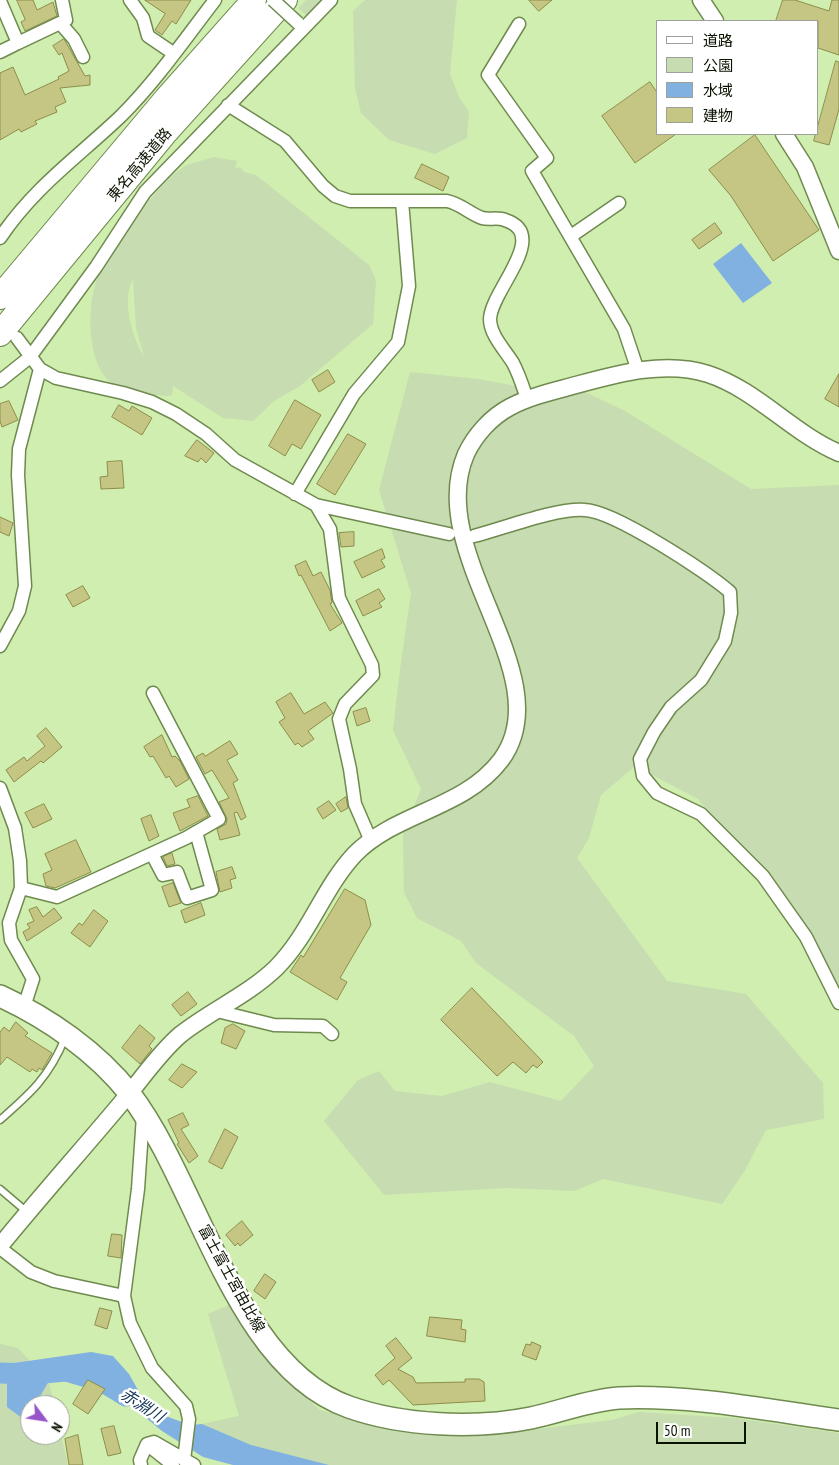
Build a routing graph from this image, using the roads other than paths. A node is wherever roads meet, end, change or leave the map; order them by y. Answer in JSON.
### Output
{"nodes":[{"id":1,"x":62,"y":0,"type":"edge"},
{"id":2,"x":130,"y":0,"type":"edge"},
{"id":3,"x":215,"y":0,"type":"edge"},
{"id":4,"x":254,"y":0,"type":"edge"},
{"id":5,"x":273,"y":0,"type":"edge"},
{"id":6,"x":285,"y":0,"type":"edge"},
{"id":7,"x":331,"y":0,"type":"edge"},
{"id":8,"x":701,"y":0,"type":"edge"},
{"id":9,"x":0,"y":1,"type":"edge"},
{"id":10,"x":714,"y":20,"type":"edge"},
{"id":11,"x":60,"y":23,"type":"junction"},
{"id":12,"x":519,"y":24,"type":"dead end"},
{"id":13,"x":300,"y":25,"type":"junction"},
{"id":14,"x":18,"y":43,"type":"junction"},
{"id":15,"x":0,"y":52,"type":"edge"},
{"id":16,"x":173,"y":53,"type":"junction"},
{"id":17,"x":83,"y":57,"type":"dead end"},
{"id":18,"x":228,"y":105,"type":"junction"},
{"id":19,"x":785,"y":135,"type":"edge"},
{"id":20,"x":402,"y":201,"type":"junction"},
{"id":21,"x":619,"y":203,"type":"dead end"},
{"id":22,"x":571,"y":236,"type":"junction"},
{"id":23,"x":0,"y":238,"type":"edge"},
{"id":24,"x":839,"y":251,"type":"edge"},
{"id":25,"x":0,"y":297,"type":"edge"},
{"id":26,"x":8,"y":336,"type":"edge"},
{"id":27,"x":30,"y":356,"type":"junction"},
{"id":28,"x":40,"y":369,"type":"junction"},
{"id":29,"x":638,"y":371,"type":"junction"},
{"id":30,"x":0,"y":381,"type":"edge"},
{"id":31,"x":527,"y":399,"type":"junction"},
{"id":32,"x":839,"y":453,"type":"edge"},
{"id":33,"x":295,"y":494,"type":"junction"},
{"id":34,"x":316,"y":505,"type":"junction"},
{"id":35,"x":449,"y":534,"type":"dead end"},
{"id":36,"x":474,"y":536,"type":"dead end"},
{"id":37,"x":0,"y":646,"type":"edge"},
{"id":38,"x":153,"y":693,"type":"dead end"},
{"id":39,"x":0,"y":788,"type":"edge"},
{"id":40,"x":196,"y":832,"type":"junction"},
{"id":41,"x":371,"y":841,"type":"junction"},
{"id":42,"x":152,"y":854,"type":"junction"},
{"id":43,"x":21,"y":888,"type":"junction"},
{"id":44,"x":0,"y":913,"type":"edge"},
{"id":45,"x":9,"y":923,"type":"junction"},
{"id":46,"x":0,"y":996,"type":"edge"},
{"id":47,"x":839,"y":1003,"type":"edge"},
{"id":48,"x":24,"y":1007,"type":"junction"},
{"id":49,"x":216,"y":1011,"type":"junction"},
{"id":50,"x":332,"y":1034,"type":"dead end"},
{"id":51,"x":66,"y":1035,"type":"junction"},
{"id":52,"x":129,"y":1094,"type":"junction"},
{"id":53,"x":143,"y":1114,"type":"junction"},
{"id":54,"x":0,"y":1120,"type":"edge"},
{"id":55,"x":0,"y":1189,"type":"edge"},
{"id":56,"x":28,"y":1213,"type":"junction"},
{"id":57,"x":0,"y":1247,"type":"edge"},
{"id":58,"x":124,"y":1296,"type":"junction"},
{"id":59,"x":839,"y":1420,"type":"edge"},
{"id":60,"x":184,"y":1460,"type":"edge"},
{"id":61,"x":141,"y":1465,"type":"edge"}],
"edges":[{"from":1,"to":11,"type":"street"},
{"from":2,"to":16,"type":"street"},
{"from":3,"to":16,"type":"street"},
{"from":4,"to":25,"type":"highway","name":"東名高速道路"},
{"from":5,"to":13,"type":"street","bridge":true},
{"from":6,"to":26,"type":"highway","name":"東名高速道路"},
{"from":7,"to":13,"type":"street"},
{"from":8,"to":10,"type":"street"},
{"from":9,"to":14,"type":"street"},
{"from":11,"to":14,"type":"street"},
{"from":11,"to":17,"type":"street"},
{"from":12,"to":22,"type":"street"},
{"from":13,"to":18,"type":"street"},
{"from":14,"to":15,"type":"street"},
{"from":16,"to":23,"type":"street"},
{"from":18,"to":20,"type":"street"},
{"from":18,"to":27,"type":"street"},
{"from":19,"to":24,"type":"street"},
{"from":20,"to":31,"type":"street"},
{"from":20,"to":33,"type":"street"},
{"from":21,"to":22,"type":"street"},
{"from":22,"to":29,"type":"street"},
{"from":26,"to":27,"type":"street"},
{"from":27,"to":28,"type":"street"},
{"from":27,"to":30,"type":"street"},
{"from":28,"to":33,"type":"street"},
{"from":28,"to":37,"type":"street"},
{"from":29,"to":31,"type":"street"},
{"from":29,"to":32,"type":"street"},
{"from":31,"to":41,"type":"street"},
{"from":33,"to":34,"type":"street"},
{"from":34,"to":35,"type":"street"},
{"from":34,"to":41,"type":"street"},
{"from":36,"to":47,"type":"street"},
{"from":38,"to":40,"type":"street"},
{"from":39,"to":43,"type":"street"},
{"from":40,"to":42,"type":"street"},
{"from":40,"to":42,"type":"street"},
{"from":41,"to":49,"type":"street"},
{"from":42,"to":43,"type":"street"},
{"from":43,"to":45,"type":"street"},
{"from":44,"to":45,"type":"street"},
{"from":45,"to":48,"type":"street"},
{"from":46,"to":48,"type":"main road","name":"富士富士宮由比線"},
{"from":48,"to":51,"type":"main road","name":"富士富士宮由比線"},
{"from":49,"to":50,"type":"street"},
{"from":49,"to":52,"type":"street"},
{"from":51,"to":52,"type":"main road","name":"富士富士宮由比線"},
{"from":51,"to":54,"type":"lane"},
{"from":52,"to":53,"type":"main road","name":"富士富士宮由比線"},
{"from":52,"to":56,"type":"street"},
{"from":53,"to":58,"type":"street"},
{"from":53,"to":59,"type":"main road","name":"富士富士宮由比線"},
{"from":55,"to":56,"type":"lane"},
{"from":56,"to":57,"type":"street"},
{"from":57,"to":58,"type":"street"},
{"from":58,"to":60,"type":"street"},
{"from":60,"to":61,"type":"street"}]}
